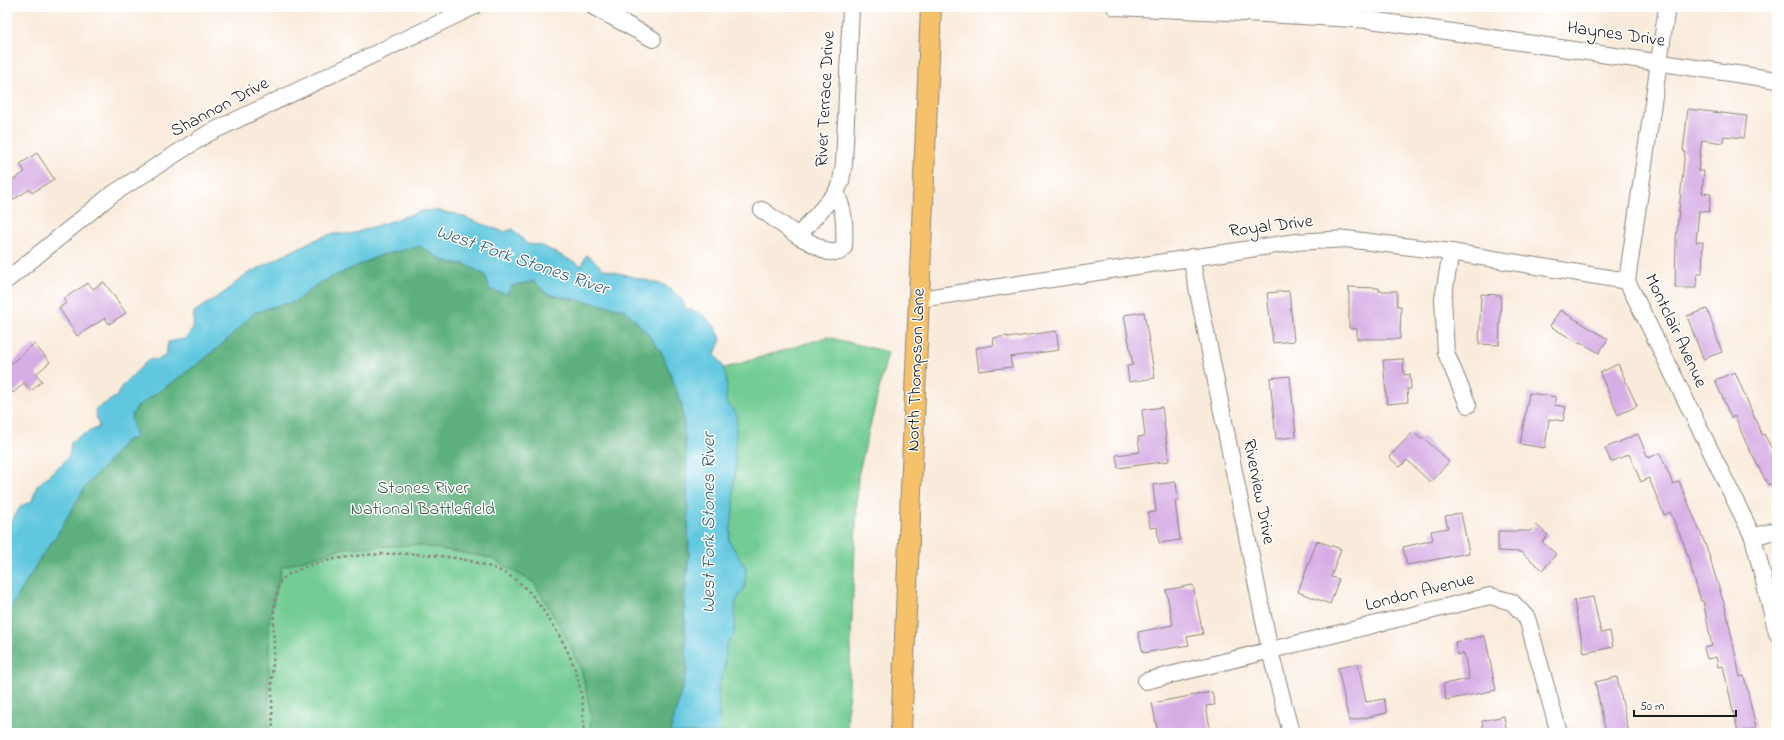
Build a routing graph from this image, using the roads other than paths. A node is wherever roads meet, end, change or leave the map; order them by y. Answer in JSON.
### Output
{"nodes":[{"id":1,"x":473,"y":7,"type":"edge"},
{"id":2,"x":594,"y":7,"type":"edge"},
{"id":3,"x":851,"y":7,"type":"edge"},
{"id":4,"x":931,"y":7,"type":"edge"},
{"id":5,"x":1115,"y":7,"type":"edge"},
{"id":6,"x":1667,"y":7,"type":"edge"},
{"id":7,"x":1227,"y":9,"type":"edge"},
{"id":8,"x":653,"y":39,"type":"dead end"},
{"id":9,"x":1659,"y":62,"type":"junction"},
{"id":10,"x":1777,"y":80,"type":"edge"},
{"id":11,"x":836,"y":193,"type":"junction"},
{"id":12,"x":762,"y":210,"type":"dead end"},
{"id":13,"x":798,"y":236,"type":"junction"},
{"id":14,"x":1451,"y":252,"type":"junction"},
{"id":15,"x":1191,"y":258,"type":"junction"},
{"id":16,"x":7,"y":280,"type":"edge"},
{"id":17,"x":1627,"y":281,"type":"junction"},
{"id":18,"x":920,"y":299,"type":"junction"},
{"id":19,"x":1468,"y":405,"type":"dead end"},
{"id":20,"x":1777,"y":530,"type":"edge"},
{"id":21,"x":1753,"y":537,"type":"junction"},
{"id":22,"x":1777,"y":633,"type":"edge"},
{"id":23,"x":1270,"y":651,"type":"junction"},
{"id":24,"x":1146,"y":681,"type":"dead end"},
{"id":25,"x":901,"y":733,"type":"edge"},
{"id":26,"x":1291,"y":733,"type":"edge"},
{"id":27,"x":1559,"y":733,"type":"edge"}],
"edges":[{"from":1,"to":16,"type":"street","name":"Shannon Drive"},
{"from":2,"to":8,"type":"street"},
{"from":3,"to":11,"type":"street","name":"River Terrace Drive"},
{"from":4,"to":18,"type":"main road","name":"North Thompson Lane"},
{"from":5,"to":7,"type":"street","name":"Haynes Drive"},
{"from":6,"to":9,"type":"street","name":"Montclair Avenue"},
{"from":7,"to":9,"type":"street","name":"Haynes Drive"},
{"from":9,"to":10,"type":"street","name":"Haynes Drive"},
{"from":9,"to":17,"type":"street","name":"Montclair Avenue"},
{"from":11,"to":13,"type":"street","name":"River Terrace Drive"},
{"from":11,"to":13,"type":"street","name":"River Terrace Drive"},
{"from":12,"to":13,"type":"street","name":"River Terrace Drive"},
{"from":14,"to":15,"type":"street","name":"Royal Drive"},
{"from":14,"to":17,"type":"street","name":"Royal Drive"},
{"from":14,"to":19,"type":"street"},
{"from":15,"to":18,"type":"street","name":"Royal Drive"},
{"from":15,"to":23,"type":"street","name":"Riverview Drive"},
{"from":17,"to":21,"type":"street","name":"Montclair Avenue"},
{"from":18,"to":25,"type":"main road","name":"North Thompson Lane"},
{"from":20,"to":21,"type":"street"},
{"from":21,"to":22,"type":"street","name":"Montclair Avenue"},
{"from":23,"to":24,"type":"street","name":"London Avenue"},
{"from":23,"to":26,"type":"street","name":"Riverview Drive"},
{"from":23,"to":27,"type":"street","name":"London Avenue"}]}
